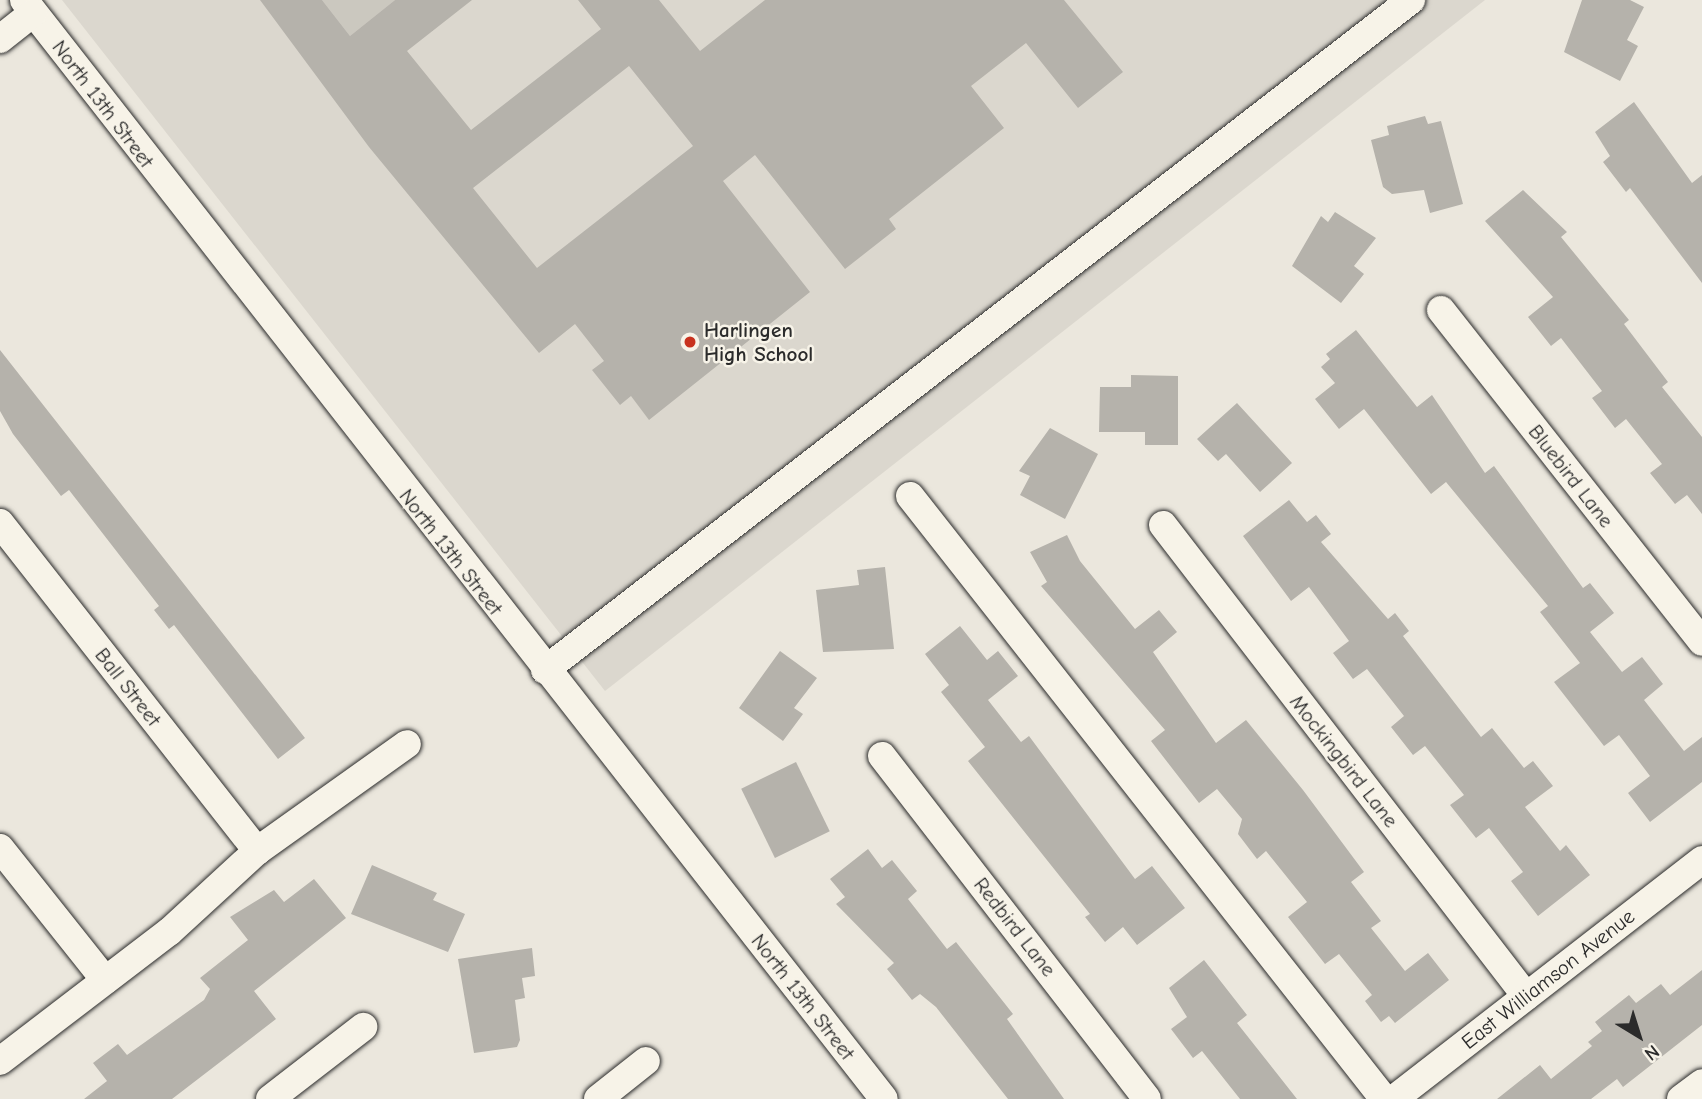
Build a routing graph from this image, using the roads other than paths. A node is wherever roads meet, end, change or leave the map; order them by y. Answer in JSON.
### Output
{"nodes":[{"id":1,"x":1410,"y":0,"type":"edge"},
{"id":2,"x":29,"y":6,"type":"edge"},
{"id":3,"x":0,"y":39,"type":"edge"},
{"id":4,"x":1441,"y":310,"type":"dead end"},
{"id":5,"x":910,"y":496,"type":"dead end"},
{"id":6,"x":0,"y":523,"type":"edge"},
{"id":7,"x":1163,"y":526,"type":"dead end"},
{"id":8,"x":1702,"y":642,"type":"edge"},
{"id":9,"x":545,"y":670,"type":"junction"},
{"id":10,"x":407,"y":744,"type":"dead end"},
{"id":11,"x":882,"y":756,"type":"dead end"},
{"id":12,"x":0,"y":848,"type":"edge"},
{"id":13,"x":257,"y":851,"type":"junction"},
{"id":14,"x":1702,"y":860,"type":"edge"},
{"id":15,"x":105,"y":980,"type":"junction"},
{"id":16,"x":1526,"y":996,"type":"junction"},
{"id":17,"x":363,"y":1027,"type":"dead end"},
{"id":18,"x":0,"y":1061,"type":"edge"},
{"id":19,"x":646,"y":1061,"type":"dead end"},
{"id":20,"x":1702,"y":1083,"type":"edge"},
{"id":21,"x":270,"y":1099,"type":"edge"},
{"id":22,"x":598,"y":1099,"type":"edge"},
{"id":23,"x":884,"y":1099,"type":"edge"},
{"id":24,"x":1147,"y":1099,"type":"edge"},
{"id":25,"x":1384,"y":1099,"type":"edge"},
{"id":26,"x":1394,"y":1099,"type":"edge"},
{"id":27,"x":1681,"y":1099,"type":"edge"}],
"edges":[{"from":1,"to":9,"type":"street"},
{"from":2,"to":3,"type":"street"},
{"from":2,"to":9,"type":"street","name":"North 13th Street"},
{"from":4,"to":8,"type":"street","name":"Bluebird Lane"},
{"from":5,"to":25,"type":"street"},
{"from":6,"to":13,"type":"street","name":"Ball Street"},
{"from":7,"to":16,"type":"street","name":"Mockingbird Lane"},
{"from":9,"to":23,"type":"street","name":"North 13th Street"},
{"from":10,"to":13,"type":"street"},
{"from":11,"to":24,"type":"street","name":"Redbird Lane"},
{"from":12,"to":15,"type":"street"},
{"from":13,"to":15,"type":"street"},
{"from":14,"to":16,"type":"street","name":"East Williamson Avenue"},
{"from":15,"to":18,"type":"street"},
{"from":16,"to":26,"type":"street","name":"East Williamson Avenue"},
{"from":17,"to":21,"type":"street"},
{"from":19,"to":22,"type":"street"},
{"from":20,"to":27,"type":"street"}]}
